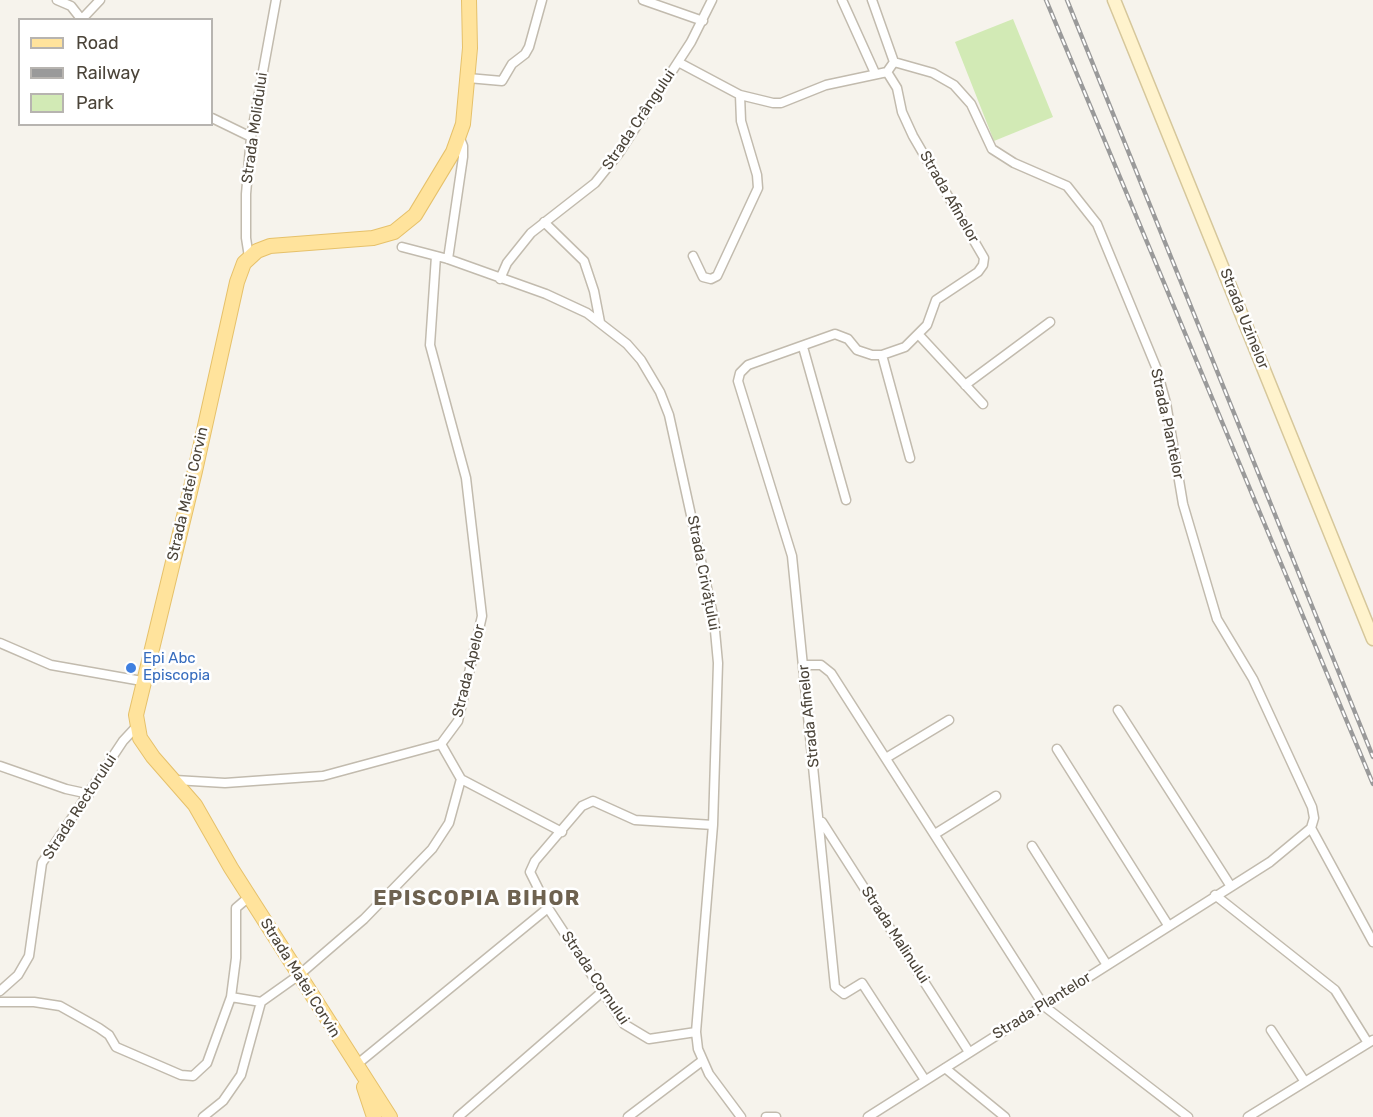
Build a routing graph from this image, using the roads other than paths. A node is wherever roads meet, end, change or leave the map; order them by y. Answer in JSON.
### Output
{"nodes":[{"id":1,"x":57,"y":0,"type":"edge"},
{"id":2,"x":100,"y":0,"type":"edge"},
{"id":3,"x":276,"y":0,"type":"edge"},
{"id":4,"x":469,"y":0,"type":"edge"},
{"id":5,"x":543,"y":0,"type":"edge"},
{"id":6,"x":643,"y":0,"type":"edge"},
{"id":7,"x":712,"y":0,"type":"edge"},
{"id":8,"x":842,"y":0,"type":"edge"},
{"id":9,"x":872,"y":0,"type":"edge"},
{"id":10,"x":1114,"y":0,"type":"edge"},
{"id":11,"x":81,"y":18,"type":"edge"},
{"id":12,"x":83,"y":18,"type":"edge"},
{"id":13,"x":703,"y":21,"type":"junction"},
{"id":14,"x":678,"y":62,"type":"junction"},
{"id":15,"x":894,"y":62,"type":"junction"},
{"id":16,"x":887,"y":72,"type":"junction"},
{"id":17,"x":875,"y":73,"type":"junction"},
{"id":18,"x":468,"y":78,"type":"junction"},
{"id":19,"x":740,"y":95,"type":"junction"},
{"id":20,"x":213,"y":118,"type":"edge"},
{"id":21,"x":459,"y":136,"type":"junction"},
{"id":22,"x":251,"y":137,"type":"junction"},
{"id":23,"x":544,"y":222,"type":"junction"},
{"id":24,"x":402,"y":247,"type":"dead end"},
{"id":25,"x":436,"y":256,"type":"junction"},
{"id":26,"x":693,"y":256,"type":"dead end"},
{"id":27,"x":249,"y":257,"type":"junction"},
{"id":28,"x":448,"y":259,"type":"junction"},
{"id":29,"x":500,"y":279,"type":"junction"},
{"id":30,"x":600,"y":322,"type":"junction"},
{"id":31,"x":1050,"y":322,"type":"dead end"},
{"id":32,"x":919,"y":335,"type":"junction"},
{"id":33,"x":803,"y":347,"type":"junction"},
{"id":34,"x":882,"y":355,"type":"junction"},
{"id":35,"x":965,"y":385,"type":"junction"},
{"id":36,"x":983,"y":404,"type":"dead end"},
{"id":37,"x":910,"y":458,"type":"dead end"},
{"id":38,"x":846,"y":500,"type":"dead end"},
{"id":39,"x":1373,"y":639,"type":"edge"},
{"id":40,"x":0,"y":643,"type":"edge"},
{"id":41,"x":803,"y":665,"type":"junction"},
{"id":42,"x":142,"y":681,"type":"junction"},
{"id":43,"x":1119,"y":710,"type":"dead end"},
{"id":44,"x":949,"y":720,"type":"dead end"},
{"id":45,"x":136,"y":726,"type":"junction"},
{"id":46,"x":441,"y":744,"type":"junction"},
{"id":47,"x":1057,"y":748,"type":"dead end"},
{"id":48,"x":886,"y":758,"type":"junction"},
{"id":49,"x":0,"y":766,"type":"edge"},
{"id":50,"x":461,"y":779,"type":"junction"},
{"id":51,"x":175,"y":780,"type":"junction"},
{"id":52,"x":89,"y":794,"type":"junction"},
{"id":53,"x":996,"y":796,"type":"dead end"},
{"id":54,"x":820,"y":819,"type":"junction"},
{"id":55,"x":713,"y":825,"type":"junction"},
{"id":56,"x":1311,"y":828,"type":"junction"},
{"id":57,"x":562,"y":832,"type":"junction"},
{"id":58,"x":935,"y":834,"type":"junction"},
{"id":59,"x":1032,"y":846,"type":"dead end"},
{"id":60,"x":1230,"y":885,"type":"junction"},
{"id":61,"x":1215,"y":895,"type":"junction"},
{"id":62,"x":250,"y":896,"type":"junction"},
{"id":63,"x":548,"y":908,"type":"junction"},
{"id":64,"x":1168,"y":926,"type":"junction"},
{"id":65,"x":1373,"y":942,"type":"edge"},
{"id":66,"x":1107,"y":965,"type":"junction"},
{"id":67,"x":299,"y":975,"type":"junction"},
{"id":68,"x":0,"y":991,"type":"edge"},
{"id":69,"x":602,"y":992,"type":"junction"},
{"id":70,"x":231,"y":997,"type":"junction"},
{"id":71,"x":0,"y":1002,"type":"edge"},
{"id":72,"x":261,"y":1002,"type":"junction"},
{"id":73,"x":1044,"y":1006,"type":"junction"},
{"id":74,"x":1271,"y":1030,"type":"dead end"},
{"id":75,"x":696,"y":1032,"type":"junction"},
{"id":76,"x":1370,"y":1042,"type":"edge"},
{"id":77,"x":969,"y":1052,"type":"junction"},
{"id":78,"x":702,"y":1061,"type":"junction"},
{"id":79,"x":357,"y":1068,"type":"junction"},
{"id":80,"x":945,"y":1068,"type":"junction"},
{"id":81,"x":925,"y":1080,"type":"junction"},
{"id":82,"x":1305,"y":1082,"type":"junction"},
{"id":83,"x":203,"y":1117,"type":"edge"},
{"id":84,"x":374,"y":1117,"type":"edge"},
{"id":85,"x":390,"y":1117,"type":"edge"},
{"id":86,"x":458,"y":1117,"type":"edge"},
{"id":87,"x":628,"y":1117,"type":"edge"},
{"id":88,"x":741,"y":1117,"type":"edge"},
{"id":89,"x":766,"y":1117,"type":"edge"},
{"id":90,"x":776,"y":1117,"type":"edge"},
{"id":91,"x":868,"y":1117,"type":"edge"},
{"id":92,"x":1005,"y":1117,"type":"edge"},
{"id":93,"x":1188,"y":1117,"type":"edge"},
{"id":94,"x":1248,"y":1117,"type":"edge"}],
"edges":[{"from":1,"to":11,"type":"street"},
{"from":2,"to":12,"type":"street"},
{"from":3,"to":22,"type":"street","name":"Strada Molidului"},
{"from":4,"to":18,"type":"main road"},
{"from":5,"to":18,"type":"street"},
{"from":6,"to":13,"type":"street"},
{"from":7,"to":13,"type":"street","name":"Strada Crângului"},
{"from":8,"to":17,"type":"street"},
{"from":9,"to":15,"type":"street"},
{"from":10,"to":39,"type":"street","name":"Strada Uzinelor"},
{"from":13,"to":14,"type":"street","name":"Strada Crângului"},
{"from":14,"to":19,"type":"street"},
{"from":14,"to":23,"type":"street","name":"Strada Crângului"},
{"from":15,"to":16,"type":"street"},
{"from":15,"to":56,"type":"street","name":"Strada Plantelor"},
{"from":16,"to":17,"type":"street"},
{"from":16,"to":32,"type":"street","name":"Strada Afinelor"},
{"from":17,"to":19,"type":"street"},
{"from":18,"to":21,"type":"main road"},
{"from":19,"to":26,"type":"street"},
{"from":20,"to":22,"type":"street"},
{"from":21,"to":27,"type":"main road"},
{"from":21,"to":28,"type":"street"},
{"from":22,"to":27,"type":"street","name":"Strada Molidului"},
{"from":23,"to":29,"type":"street","name":"Strada Crângului"},
{"from":23,"to":30,"type":"street"},
{"from":24,"to":25,"type":"street","name":"Strada Crivățului"},
{"from":25,"to":28,"type":"street","name":"Strada Crivățului"},
{"from":25,"to":46,"type":"street","name":"Strada Apelor"},
{"from":27,"to":42,"type":"main road","name":"Strada Matei Corvin"},
{"from":28,"to":29,"type":"street","name":"Strada Crivățului"},
{"from":29,"to":30,"type":"street","name":"Strada Crivățului"},
{"from":30,"to":55,"type":"street","name":"Strada Crivățului"},
{"from":31,"to":35,"type":"street"},
{"from":32,"to":34,"type":"street","name":"Strada Afinelor"},
{"from":32,"to":35,"type":"street"},
{"from":33,"to":34,"type":"street","name":"Strada Afinelor"},
{"from":33,"to":38,"type":"street"},
{"from":33,"to":41,"type":"street","name":"Strada Afinelor"},
{"from":34,"to":37,"type":"street"},
{"from":35,"to":36,"type":"street"},
{"from":40,"to":42,"type":"street"},
{"from":41,"to":48,"type":"street"},
{"from":41,"to":54,"type":"street","name":"Strada Afinelor"},
{"from":42,"to":45,"type":"main road","name":"Strada Matei Corvin"},
{"from":43,"to":60,"type":"street"},
{"from":44,"to":48,"type":"street"},
{"from":45,"to":51,"type":"main road","name":"Strada Matei Corvin"},
{"from":45,"to":52,"type":"street","name":"Strada Rectorului"},
{"from":46,"to":50,"type":"street"},
{"from":46,"to":51,"type":"street"},
{"from":47,"to":64,"type":"street"},
{"from":48,"to":58,"type":"street"},
{"from":49,"to":52,"type":"street"},
{"from":50,"to":57,"type":"street"},
{"from":50,"to":67,"type":"street"},
{"from":51,"to":62,"type":"main road","name":"Strada Matei Corvin"},
{"from":52,"to":68,"type":"street","name":"Strada Rectorului"},
{"from":53,"to":58,"type":"street"},
{"from":54,"to":77,"type":"street","name":"Strada Malinului"},
{"from":54,"to":81,"type":"street","name":"Strada Afinelor"},
{"from":55,"to":57,"type":"street","name":"Strada Cornului"},
{"from":55,"to":75,"type":"street","name":"Strada Crivățului"},
{"from":56,"to":60,"type":"street","name":"Strada Plantelor"},
{"from":56,"to":65,"type":"street"},
{"from":57,"to":63,"type":"street","name":"Strada Cornului"},
{"from":58,"to":73,"type":"street"},
{"from":59,"to":66,"type":"street"},
{"from":60,"to":61,"type":"street","name":"Strada Plantelor"},
{"from":61,"to":64,"type":"street","name":"Strada Plantelor"},
{"from":61,"to":76,"type":"street"},
{"from":62,"to":67,"type":"main road","name":"Strada Matei Corvin"},
{"from":62,"to":70,"type":"street"},
{"from":63,"to":69,"type":"street","name":"Strada Cornului"},
{"from":63,"to":79,"type":"street"},
{"from":64,"to":66,"type":"street","name":"Strada Plantelor"},
{"from":66,"to":73,"type":"street","name":"Strada Plantelor"},
{"from":67,"to":72,"type":"street"},
{"from":67,"to":79,"type":"main road","name":"Strada Matei Corvin"},
{"from":69,"to":75,"type":"street","name":"Strada Cornului"},
{"from":69,"to":86,"type":"street"},
{"from":70,"to":71,"type":"street"},
{"from":70,"to":72,"type":"street"},
{"from":72,"to":83,"type":"street"},
{"from":73,"to":77,"type":"street","name":"Strada Plantelor"},
{"from":73,"to":93,"type":"street"},
{"from":74,"to":82,"type":"street"},
{"from":75,"to":78,"type":"street","name":"Strada Crivățului"},
{"from":76,"to":82,"type":"street"},
{"from":77,"to":80,"type":"street","name":"Strada Plantelor"},
{"from":78,"to":87,"type":"street"},
{"from":78,"to":88,"type":"street"},
{"from":79,"to":84,"type":"main road","name":"Strada Matei Corvin"},
{"from":79,"to":85,"type":"main road","name":"Strada Matei Corvin"},
{"from":80,"to":81,"type":"street","name":"Strada Plantelor"},
{"from":80,"to":92,"type":"street"},
{"from":81,"to":91,"type":"street","name":"Strada Plantelor"},
{"from":82,"to":94,"type":"street"},
{"from":89,"to":90,"type":"street"}]}
